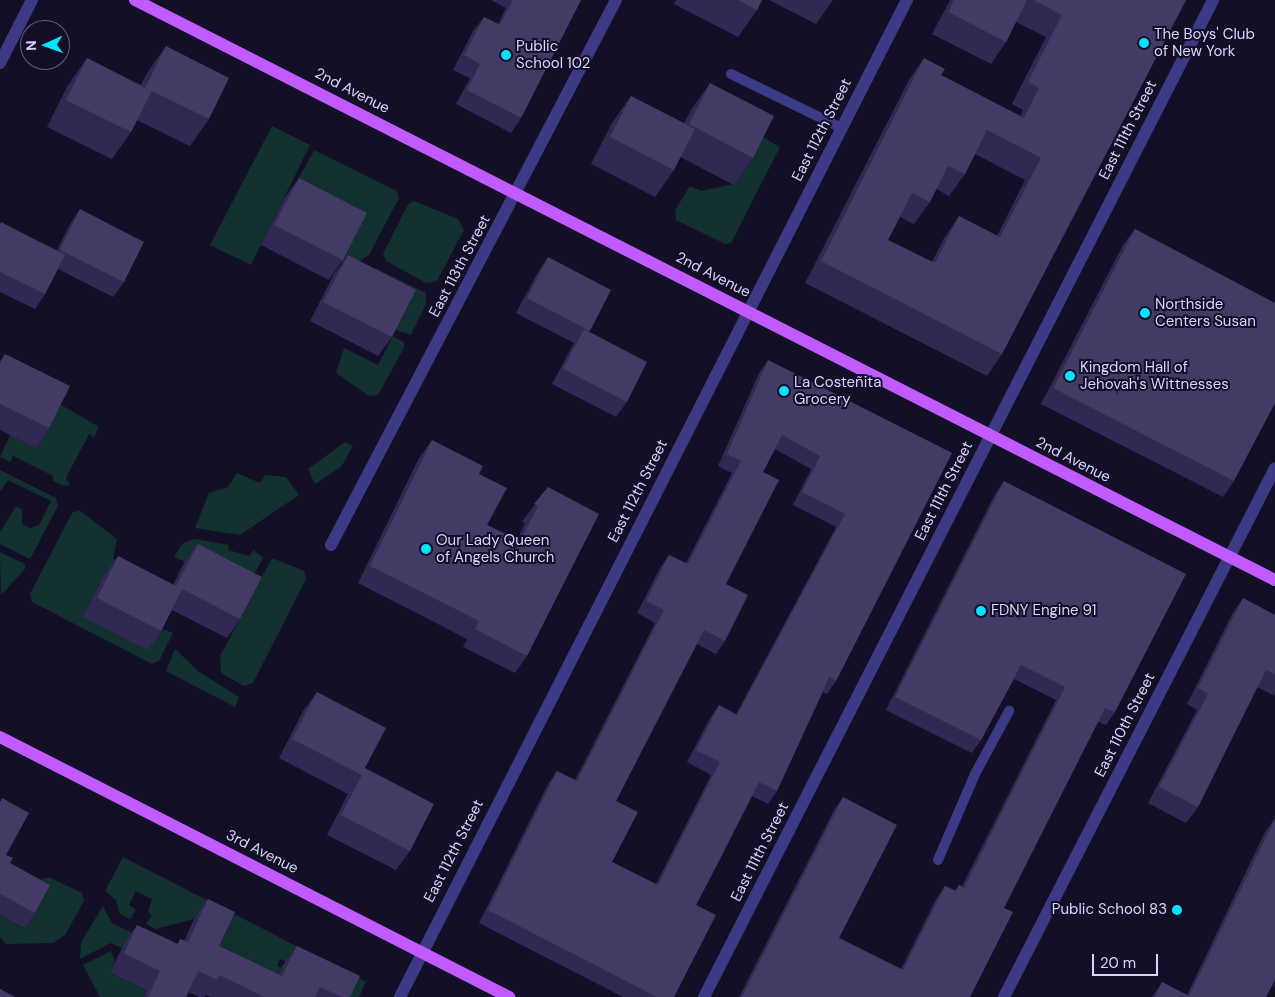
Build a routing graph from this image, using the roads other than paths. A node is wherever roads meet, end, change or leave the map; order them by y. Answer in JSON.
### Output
{"nodes":[{"id":1,"x":32,"y":0,"type":"edge"},
{"id":2,"x":135,"y":0,"type":"edge"},
{"id":3,"x":616,"y":0,"type":"edge"},
{"id":4,"x":907,"y":0,"type":"edge"},
{"id":5,"x":1213,"y":0,"type":"edge"},
{"id":6,"x":0,"y":63,"type":"edge"},
{"id":7,"x":731,"y":74,"type":"dead end"},
{"id":8,"x":842,"y":128,"type":"junction"},
{"id":9,"x":517,"y":194,"type":"junction"},
{"id":10,"x":748,"y":311,"type":"junction"},
{"id":11,"x":990,"y":436,"type":"junction"},
{"id":12,"x":1275,"y":468,"type":"edge"},
{"id":13,"x":331,"y":545,"type":"dead end"},
{"id":14,"x":1230,"y":557,"type":"junction"},
{"id":15,"x":1275,"y":580,"type":"edge"},
{"id":16,"x":1009,"y":711,"type":"dead end"},
{"id":17,"x":0,"y":737,"type":"edge"},
{"id":18,"x":938,"y":860,"type":"dead end"},
{"id":19,"x":421,"y":952,"type":"junction"},
{"id":20,"x":400,"y":997,"type":"edge"},
{"id":21,"x":510,"y":997,"type":"edge"},
{"id":22,"x":704,"y":997,"type":"edge"},
{"id":23,"x":1004,"y":997,"type":"edge"}],
"edges":[{"from":1,"to":6,"type":"street"},
{"from":2,"to":9,"type":"main road","name":"2nd Avenue"},
{"from":3,"to":9,"type":"street","name":"East 113th Street"},
{"from":4,"to":8,"type":"street","name":"East 112th Street"},
{"from":5,"to":11,"type":"street","name":"East 111th Street"},
{"from":7,"to":8,"type":"lane"},
{"from":8,"to":10,"type":"street","name":"East 112th Street"},
{"from":9,"to":10,"type":"main road","name":"2nd Avenue"},
{"from":9,"to":13,"type":"street","name":"East 113th Street"},
{"from":10,"to":11,"type":"main road","name":"2nd Avenue"},
{"from":10,"to":19,"type":"street","name":"East 112th Street"},
{"from":11,"to":14,"type":"main road","name":"2nd Avenue"},
{"from":11,"to":22,"type":"street","name":"East 111th Street"},
{"from":12,"to":14,"type":"street","name":"East 110th Street"},
{"from":14,"to":15,"type":"main road","name":"2nd Avenue"},
{"from":14,"to":23,"type":"street","name":"East 110th Street"},
{"from":16,"to":18,"type":"lane"},
{"from":17,"to":19,"type":"main road","name":"3rd Avenue"},
{"from":19,"to":20,"type":"street","name":"East 112th Street"},
{"from":19,"to":21,"type":"main road","name":"3rd Avenue"}]}
